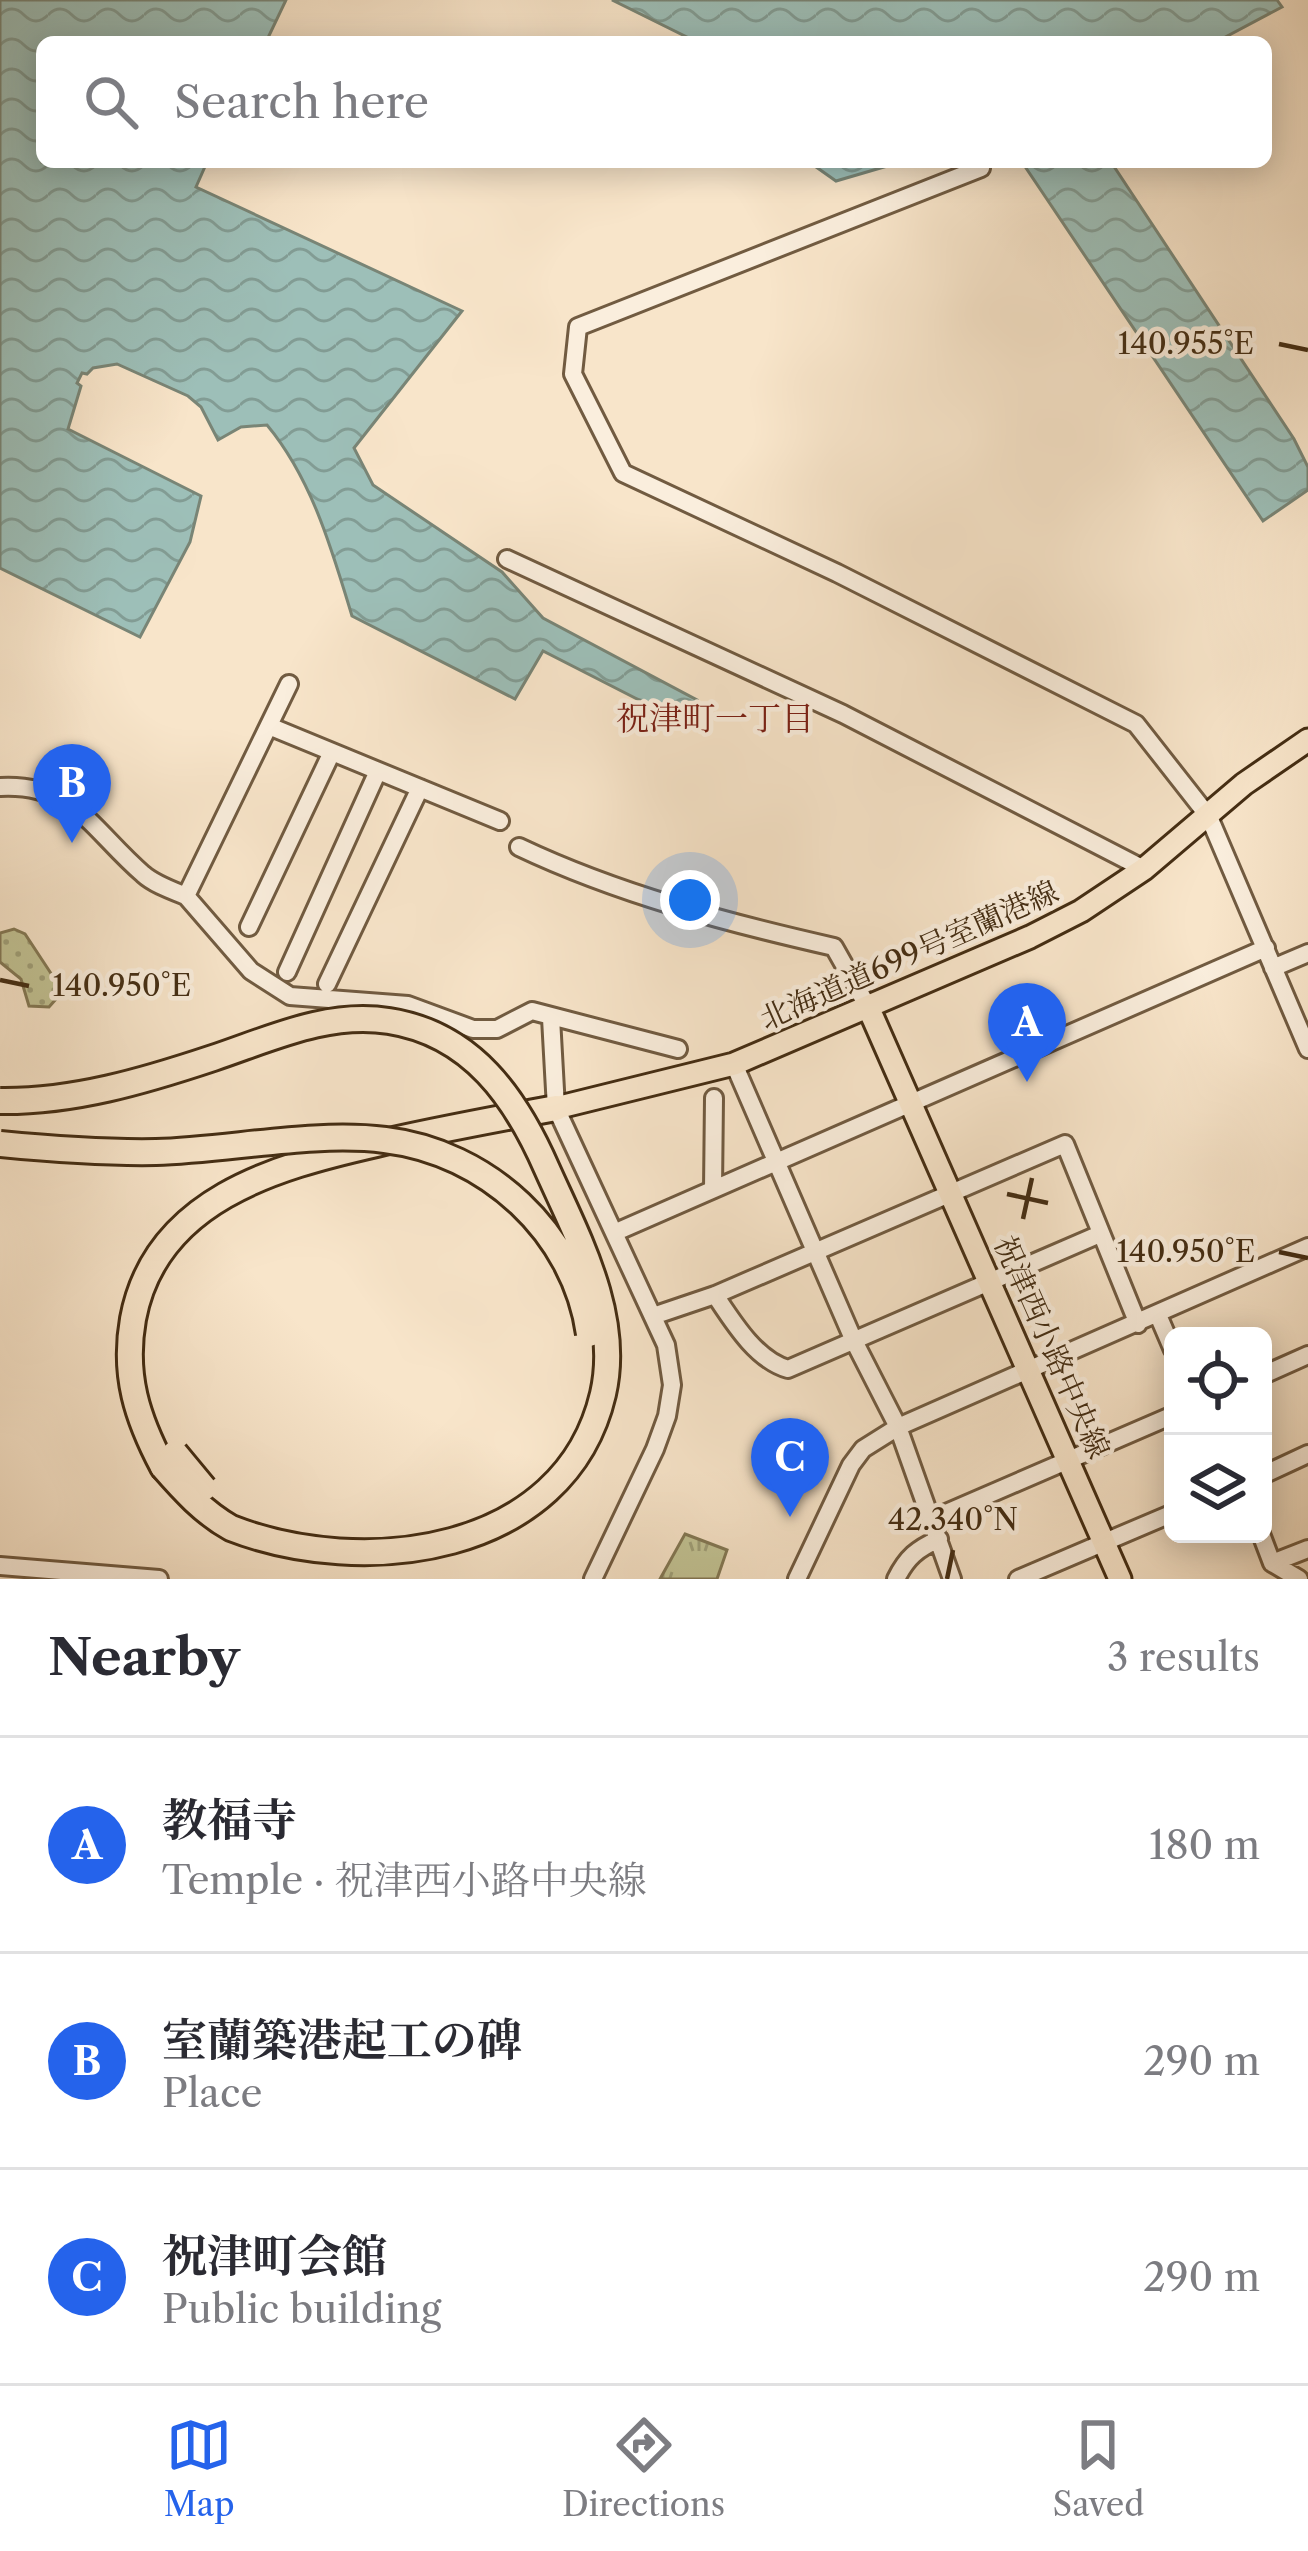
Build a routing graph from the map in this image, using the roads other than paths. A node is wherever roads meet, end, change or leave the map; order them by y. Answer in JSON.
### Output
{"nodes":[{"id":1,"x":981,"y":168,"type":"dead end"},
{"id":2,"x":507,"y":559,"type":"dead end"},
{"id":3,"x":290,"y":684,"type":"dead end"},
{"id":4,"x":269,"y":726,"type":"junction"},
{"id":5,"x":1308,"y":740,"type":"edge"},
{"id":6,"x":332,"y":752,"type":"junction"},
{"id":7,"x":378,"y":771,"type":"junction"},
{"id":8,"x":0,"y":787,"type":"edge"},
{"id":9,"x":420,"y":788,"type":"junction"},
{"id":10,"x":1209,"y":817,"type":"junction"},
{"id":11,"x":500,"y":821,"type":"dead end"},
{"id":12,"x":519,"y":847,"type":"dead end"},
{"id":13,"x":1144,"y":869,"type":"junction"},
{"id":14,"x":185,"y":896,"type":"junction"},
{"id":15,"x":249,"y":927,"type":"dead end"},
{"id":16,"x":1266,"y":948,"type":"junction"},
{"id":17,"x":1308,"y":953,"type":"edge"},
{"id":18,"x":1274,"y":968,"type":"junction"},
{"id":19,"x":287,"y":972,"type":"dead end"},
{"id":20,"x":327,"y":984,"type":"dead end"},
{"id":21,"x":868,"y":1009,"type":"junction"},
{"id":22,"x":551,"y":1018,"type":"junction"},
{"id":23,"x":677,"y":1049,"type":"dead end"},
{"id":24,"x":1308,"y":1049,"type":"edge"},
{"id":25,"x":734,"y":1064,"type":"junction"},
{"id":26,"x":714,"y":1098,"type":"dead end"},
{"id":27,"x":0,"y":1101,"type":"edge"},
{"id":28,"x":911,"y":1103,"type":"junction"},
{"id":29,"x":556,"y":1108,"type":"junction"},
{"id":30,"x":0,"y":1144,"type":"edge"},
{"id":31,"x":774,"y":1161,"type":"junction"},
{"id":32,"x":713,"y":1189,"type":"junction"},
{"id":33,"x":950,"y":1191,"type":"junction"},
{"id":34,"x":616,"y":1232,"type":"junction"},
{"id":35,"x":1100,"y":1234,"type":"junction"},
{"id":36,"x":1308,"y":1247,"type":"edge"},
{"id":37,"x":814,"y":1251,"type":"junction"},
{"id":38,"x":991,"y":1281,"type":"junction"},
{"id":39,"x":716,"y":1295,"type":"junction"},
{"id":40,"x":1158,"y":1315,"type":"junction"},
{"id":41,"x":653,"y":1316,"type":"junction"},
{"id":42,"x":1138,"y":1324,"type":"junction"},
{"id":43,"x":1164,"y":1329,"type":"edge"},
{"id":44,"x":854,"y":1341,"type":"junction"},
{"id":45,"x":1308,"y":1355,"type":"edge"},
{"id":46,"x":1028,"y":1370,"type":"junction"},
{"id":47,"x":1272,"y":1371,"type":"edge"},
{"id":48,"x":1164,"y":1419,"type":"edge"},
{"id":49,"x":898,"y":1427,"type":"junction"},
{"id":50,"x":1308,"y":1454,"type":"edge"},
{"id":51,"x":169,"y":1460,"type":"junction"},
{"id":52,"x":1069,"y":1461,"type":"junction"},
{"id":53,"x":1272,"y":1471,"type":"edge"},
{"id":54,"x":1164,"y":1518,"type":"edge"},
{"id":55,"x":932,"y":1519,"type":"junction"},
{"id":56,"x":939,"y":1539,"type":"junction"},
{"id":57,"x":1105,"y":1542,"type":"junction"},
{"id":58,"x":1264,"y":1543,"type":"edge"},
{"id":59,"x":1308,"y":1549,"type":"edge"},
{"id":60,"x":1272,"y":1563,"type":"junction"},
{"id":61,"x":0,"y":1566,"type":"edge"},
{"id":62,"x":159,"y":1579,"type":"edge"},
{"id":63,"x":593,"y":1579,"type":"edge"},
{"id":64,"x":797,"y":1579,"type":"edge"},
{"id":65,"x":896,"y":1579,"type":"edge"},
{"id":66,"x":952,"y":1579,"type":"edge"},
{"id":67,"x":1018,"y":1579,"type":"edge"},
{"id":68,"x":1120,"y":1579,"type":"edge"},
{"id":69,"x":1299,"y":1579,"type":"edge"}],
"edges":[{"from":1,"to":10,"type":"street"},
{"from":2,"to":13,"type":"street"},
{"from":3,"to":4,"type":"street"},
{"from":4,"to":6,"type":"street"},
{"from":4,"to":14,"type":"street"},
{"from":5,"to":10,"type":"main road","name":"北海道道699号室蘭港線"},
{"from":6,"to":7,"type":"street"},
{"from":6,"to":15,"type":"street"},
{"from":7,"to":9,"type":"street"},
{"from":7,"to":19,"type":"street"},
{"from":8,"to":14,"type":"street"},
{"from":9,"to":11,"type":"street"},
{"from":9,"to":20,"type":"street"},
{"from":10,"to":13,"type":"main road","name":"北海道道699号室蘭港線"},
{"from":10,"to":16,"type":"street"},
{"from":12,"to":21,"type":"street"},
{"from":13,"to":21,"type":"main road","name":"北海道道699号室蘭港線"},
{"from":14,"to":22,"type":"street"},
{"from":16,"to":18,"type":"street"},
{"from":16,"to":28,"type":"street"},
{"from":17,"to":18,"type":"street"},
{"from":18,"to":24,"type":"street"},
{"from":21,"to":25,"type":"main road","name":"北海道道699号室蘭港線"},
{"from":21,"to":28,"type":"main road","name":"祝津西小路中央線"},
{"from":22,"to":23,"type":"street"},
{"from":22,"to":29,"type":"street"},
{"from":25,"to":29,"type":"main road","name":"北海道道699号室蘭港線"},
{"from":25,"to":31,"type":"street"},
{"from":26,"to":32,"type":"street"},
{"from":27,"to":51,"type":"highway","bridge":true},
{"from":28,"to":31,"type":"street"},
{"from":28,"to":33,"type":"main road","name":"祝津西小路中央線"},
{"from":29,"to":34,"type":"street"},
{"from":29,"to":51,"type":"highway"},
{"from":30,"to":51,"type":"highway","bridge":true},
{"from":31,"to":32,"type":"street"},
{"from":31,"to":37,"type":"street"},
{"from":32,"to":34,"type":"street"},
{"from":33,"to":35,"type":"street"},
{"from":33,"to":37,"type":"street"},
{"from":33,"to":38,"type":"main road","name":"祝津西小路中央線"},
{"from":34,"to":41,"type":"street"},
{"from":35,"to":38,"type":"street"},
{"from":35,"to":42,"type":"street"},
{"from":36,"to":40,"type":"street"},
{"from":37,"to":39,"type":"street"},
{"from":37,"to":44,"type":"street"},
{"from":38,"to":44,"type":"street"},
{"from":38,"to":46,"type":"main road","name":"祝津西小路中央線"},
{"from":39,"to":41,"type":"street"},
{"from":39,"to":44,"type":"street"},
{"from":40,"to":42,"type":"street"},
{"from":40,"to":43,"type":"street"},
{"from":41,"to":63,"type":"street"},
{"from":42,"to":46,"type":"street"},
{"from":44,"to":49,"type":"street"},
{"from":45,"to":47,"type":"street"},
{"from":46,"to":49,"type":"street"},
{"from":46,"to":52,"type":"main road","name":"祝津西小路中央線"},
{"from":48,"to":52,"type":"street"},
{"from":49,"to":55,"type":"street"},
{"from":49,"to":64,"type":"street"},
{"from":50,"to":53,"type":"street"},
{"from":52,"to":55,"type":"street"},
{"from":52,"to":57,"type":"main road","name":"祝津西小路中央線"},
{"from":54,"to":57,"type":"street"},
{"from":55,"to":56,"type":"street"},
{"from":56,"to":65,"type":"street"},
{"from":56,"to":66,"type":"street"},
{"from":57,"to":67,"type":"street"},
{"from":57,"to":68,"type":"main road","name":"祝津西小路中央線"},
{"from":58,"to":60,"type":"street"},
{"from":59,"to":60,"type":"street"},
{"from":60,"to":69,"type":"street"},
{"from":61,"to":62,"type":"street"}]}
